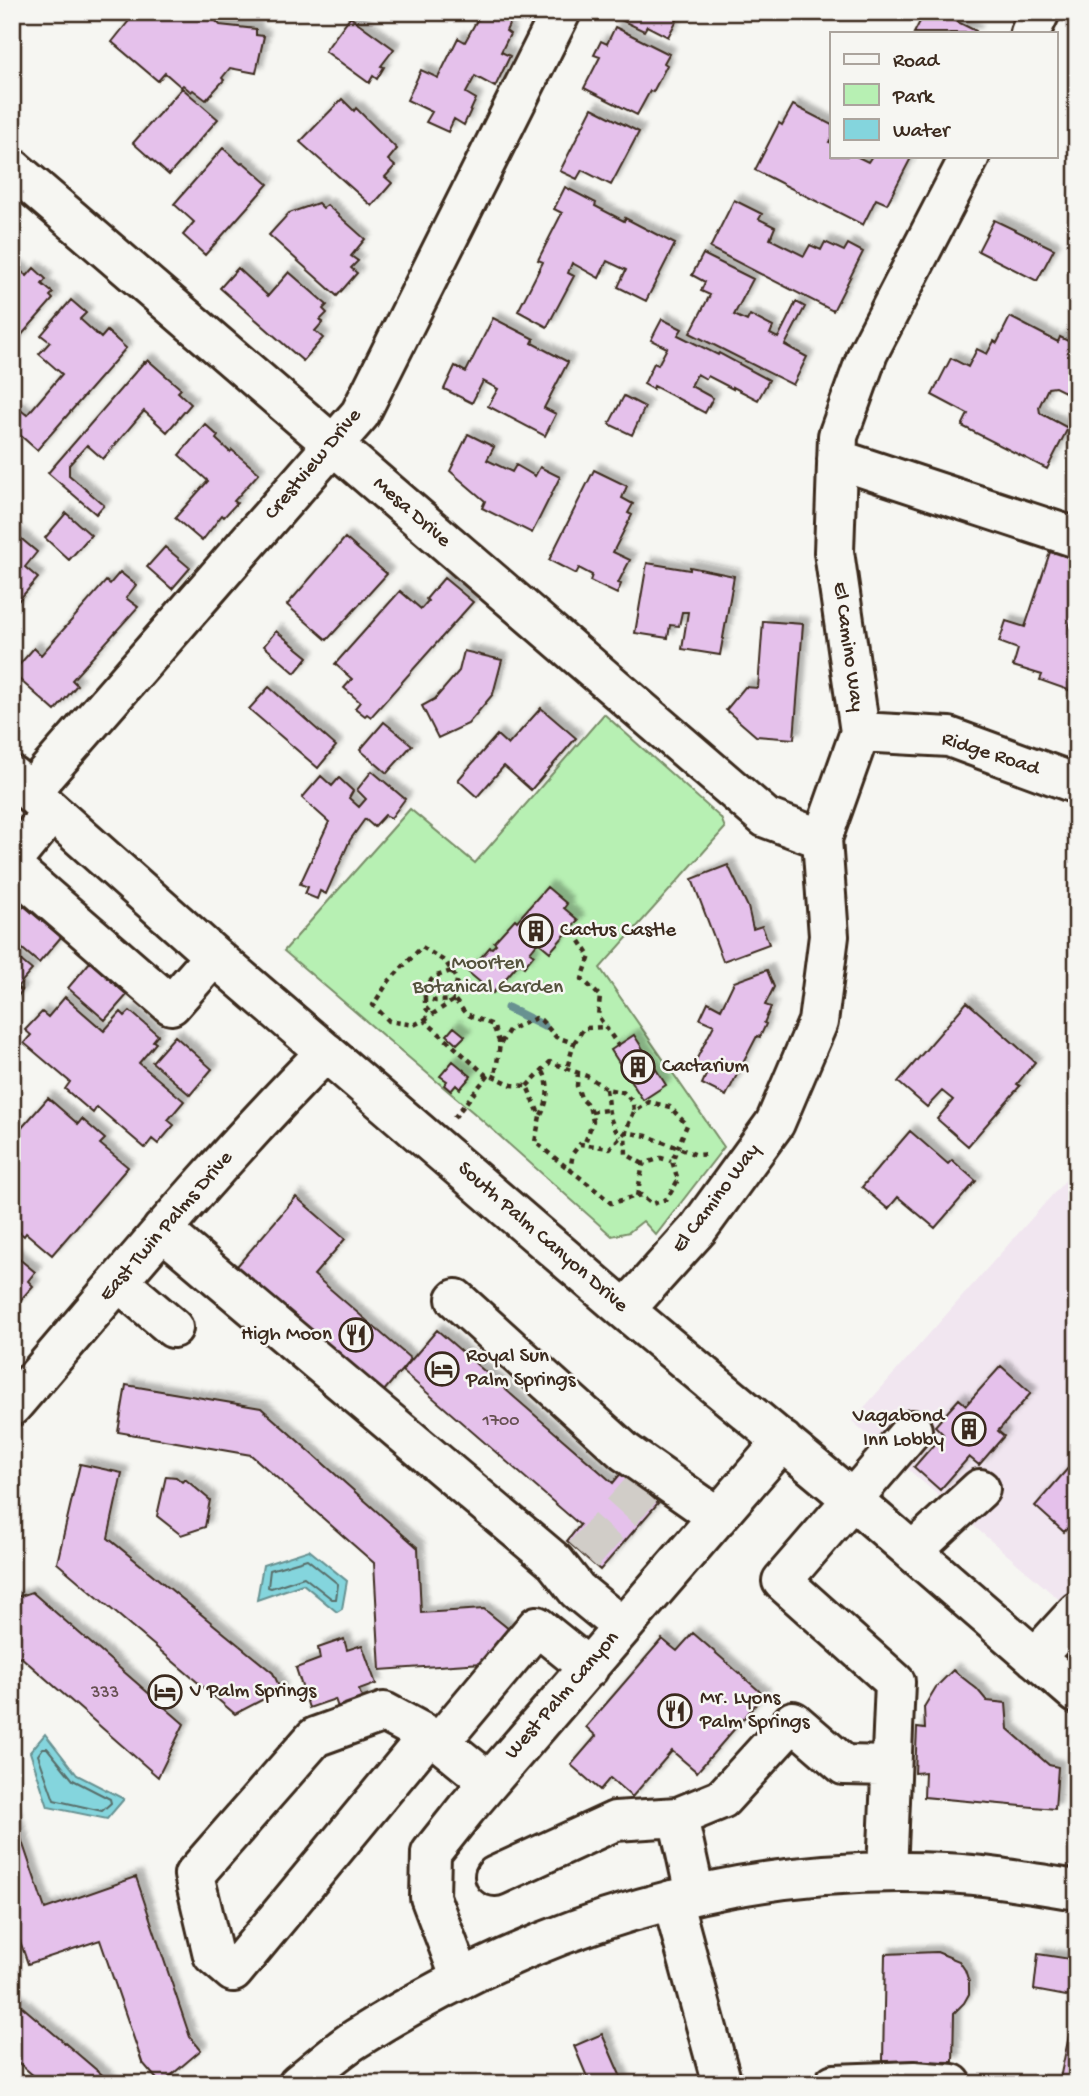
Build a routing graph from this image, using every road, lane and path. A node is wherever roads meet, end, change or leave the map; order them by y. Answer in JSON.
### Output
{"nodes":[{"id":1,"x":561,"y":12,"type":"edge"},
{"id":2,"x":1040,"y":12,"type":"edge"},
{"id":3,"x":1030,"y":32,"type":"edge"},
{"id":4,"x":969,"y":158,"type":"edge"},
{"id":5,"x":12,"y":168,"type":"edge"},
{"id":6,"x":334,"y":446,"type":"junction"},
{"id":7,"x":837,"y":460,"type":"junction"},
{"id":8,"x":1077,"y":538,"type":"edge"},
{"id":9,"x":860,"y":732,"type":"junction"},
{"id":10,"x":1077,"y":784,"type":"edge"},
{"id":11,"x":31,"y":793,"type":"edge"},
{"id":12,"x":821,"y":839,"type":"junction"},
{"id":13,"x":12,"y":861,"type":"edge"},
{"id":14,"x":12,"y":867,"type":"edge"},
{"id":15,"x":580,"y":941,"type":"dead end"},
{"id":16,"x":214,"y":956,"type":"junction"},
{"id":17,"x":451,"y":971,"type":"junction"},
{"id":18,"x":425,"y":998,"type":"junction"},
{"id":19,"x":454,"y":999,"type":"junction"},
{"id":20,"x":432,"y":1014,"type":"junction"},
{"id":21,"x":424,"y":1020,"type":"junction"},
{"id":22,"x":604,"y":1027,"type":"junction"},
{"id":23,"x":574,"y":1043,"type":"junction"},
{"id":24,"x":500,"y":1044,"type":"junction"},
{"id":25,"x":618,"y":1045,"type":"dead end"},
{"id":26,"x":326,"y":1052,"type":"junction"},
{"id":27,"x":567,"y":1068,"type":"junction"},
{"id":28,"x":542,"y":1070,"type":"junction"},
{"id":29,"x":578,"y":1072,"type":"junction"},
{"id":30,"x":487,"y":1076,"type":"junction"},
{"id":31,"x":495,"y":1076,"type":"junction"},
{"id":32,"x":527,"y":1086,"type":"junction"},
{"id":33,"x":606,"y":1088,"type":"junction"},
{"id":34,"x":607,"y":1110,"type":"junction"},
{"id":35,"x":591,"y":1112,"type":"junction"},
{"id":36,"x":634,"y":1112,"type":"junction"},
{"id":37,"x":540,"y":1116,"type":"junction"},
{"id":38,"x":625,"y":1132,"type":"junction"},
{"id":39,"x":620,"y":1137,"type":"junction"},
{"id":40,"x":433,"y":1143,"type":"junction"},
{"id":41,"x":584,"y":1145,"type":"junction"},
{"id":42,"x":677,"y":1148,"type":"junction"},
{"id":43,"x":709,"y":1154,"type":"dead end"},
{"id":44,"x":672,"y":1161,"type":"junction"},
{"id":45,"x":643,"y":1164,"type":"junction"},
{"id":46,"x":570,"y":1170,"type":"junction"},
{"id":47,"x":637,"y":1196,"type":"junction"},
{"id":48,"x":162,"y":1230,"type":"junction"},
{"id":49,"x":118,"y":1282,"type":"junction"},
{"id":50,"x":456,"y":1299,"type":"dead end"},
{"id":51,"x":625,"y":1310,"type":"junction"},
{"id":52,"x":173,"y":1328,"type":"dead end"},
{"id":53,"x":12,"y":1406,"type":"edge"},
{"id":54,"x":912,"y":1430,"type":"dead end"},
{"id":55,"x":783,"y":1441,"type":"junction"},
{"id":56,"x":980,"y":1489,"type":"dead end"},
{"id":57,"x":853,"y":1500,"type":"junction"},
{"id":58,"x":718,"y":1517,"type":"junction"},
{"id":59,"x":913,"y":1551,"type":"junction"},
{"id":60,"x":1077,"y":1612,"type":"edge"},
{"id":61,"x":622,"y":1627,"type":"junction"},
{"id":62,"x":1035,"y":1658,"type":"junction"},
{"id":63,"x":589,"y":1668,"type":"junction"},
{"id":64,"x":1077,"y":1694,"type":"edge"},
{"id":65,"x":434,"y":1740,"type":"junction"},
{"id":66,"x":891,"y":1766,"type":"junction"},
{"id":67,"x":489,"y":1782,"type":"junction"},
{"id":68,"x":678,"y":1817,"type":"junction"},
{"id":69,"x":887,"y":1872,"type":"junction"},
{"id":70,"x":495,"y":1876,"type":"dead end"},
{"id":71,"x":1077,"y":1890,"type":"edge"},
{"id":72,"x":683,"y":1897,"type":"junction"},
{"id":73,"x":461,"y":1979,"type":"junction"},
{"id":74,"x":298,"y":2084,"type":"edge"},
{"id":75,"x":722,"y":2084,"type":"edge"},
{"id":76,"x":834,"y":2084,"type":"edge"},
{"id":77,"x":952,"y":2084,"type":"edge"}],
"edges":[{"from":1,"to":6,"type":"street","name":"Crestview Drive"},
{"from":2,"to":3,"type":"street"},
{"from":4,"to":7,"type":"street","name":"El Camino Way"},
{"from":5,"to":6,"type":"street","name":"Mesa Drive"},
{"from":6,"to":11,"type":"street","name":"Crestview Drive"},
{"from":6,"to":12,"type":"street","name":"Mesa Drive"},
{"from":7,"to":8,"type":"street"},
{"from":7,"to":9,"type":"street","name":"El Camino Way"},
{"from":9,"to":10,"type":"street","name":"Ridge Road"},
{"from":9,"to":12,"type":"street","name":"El Camino Way"},
{"from":11,"to":13,"type":"street","name":"Crestview Drive"},
{"from":11,"to":16,"type":"street","name":"South Palm Canyon Drive"},
{"from":12,"to":51,"type":"street","name":"El Camino Way"},
{"from":14,"to":16,"type":"street"},
{"from":15,"to":22,"type":"path"},
{"from":16,"to":26,"type":"street","name":"South Palm Canyon Drive"},
{"from":17,"to":18,"type":"path"},
{"from":17,"to":19,"type":"path"},
{"from":17,"to":21,"type":"path"},
{"from":18,"to":19,"type":"path"},
{"from":18,"to":20,"type":"path"},
{"from":19,"to":20,"type":"path"},
{"from":19,"to":24,"type":"path"},
{"from":20,"to":21,"type":"path"},
{"from":21,"to":30,"type":"path"},
{"from":22,"to":23,"type":"path"},
{"from":22,"to":25,"type":"path"},
{"from":23,"to":24,"type":"path"},
{"from":23,"to":27,"type":"path"},
{"from":24,"to":31,"type":"path"},
{"from":26,"to":40,"type":"street","name":"South Palm Canyon Drive"},
{"from":26,"to":48,"type":"street","name":"East Twin Palms Drive"},
{"from":27,"to":28,"type":"path"},
{"from":27,"to":29,"type":"path"},
{"from":28,"to":32,"type":"path"},
{"from":28,"to":37,"type":"path"},
{"from":29,"to":33,"type":"path"},
{"from":29,"to":35,"type":"path"},
{"from":30,"to":31,"type":"path"},
{"from":30,"to":40,"type":"path"},
{"from":31,"to":32,"type":"path"},
{"from":32,"to":37,"type":"path"},
{"from":33,"to":34,"type":"path"},
{"from":33,"to":36,"type":"path"},
{"from":34,"to":35,"type":"path"},
{"from":34,"to":39,"type":"path"},
{"from":35,"to":41,"type":"path"},
{"from":36,"to":38,"type":"path"},
{"from":36,"to":42,"type":"path"},
{"from":37,"to":46,"type":"path"},
{"from":38,"to":39,"type":"path"},
{"from":38,"to":42,"type":"path"},
{"from":38,"to":45,"type":"path"},
{"from":39,"to":41,"type":"path"},
{"from":40,"to":51,"type":"street","name":"South Palm Canyon Drive"},
{"from":41,"to":46,"type":"path"},
{"from":42,"to":43,"type":"path"},
{"from":42,"to":44,"type":"path"},
{"from":44,"to":45,"type":"path"},
{"from":44,"to":47,"type":"path"},
{"from":45,"to":47,"type":"path"},
{"from":46,"to":47,"type":"path"},
{"from":48,"to":49,"type":"street","name":"East Twin Palms Drive"},
{"from":48,"to":61,"type":"street"},
{"from":49,"to":52,"type":"street"},
{"from":49,"to":53,"type":"street","name":"East Twin Palms Drive"},
{"from":50,"to":58,"type":"street"},
{"from":51,"to":55,"type":"street","name":"South Palm Canyon Drive"},
{"from":54,"to":57,"type":"street"},
{"from":55,"to":57,"type":"street","name":"South Palm Canyon Drive"},
{"from":55,"to":58,"type":"street","name":"West Palm Canyon"},
{"from":56,"to":59,"type":"street"},
{"from":57,"to":59,"type":"street","name":"South Palm Canyon Drive"},
{"from":57,"to":66,"type":"street"},
{"from":58,"to":61,"type":"street","name":"West Palm Canyon"},
{"from":59,"to":62,"type":"street","name":"South Palm Canyon Drive"},
{"from":60,"to":62,"type":"street"},
{"from":61,"to":63,"type":"street","name":"West Palm Canyon"},
{"from":62,"to":64,"type":"street","name":"South Palm Canyon Drive"},
{"from":63,"to":65,"type":"street"},
{"from":63,"to":67,"type":"street","name":"West Palm Canyon"},
{"from":65,"to":65,"type":"street"},
{"from":65,"to":67,"type":"street"},
{"from":66,"to":68,"type":"street"},
{"from":66,"to":69,"type":"street"},
{"from":67,"to":73,"type":"street","name":"West Palm Canyon"},
{"from":68,"to":70,"type":"street"},
{"from":68,"to":72,"type":"street"},
{"from":69,"to":71,"type":"street"},
{"from":69,"to":72,"type":"street"},
{"from":72,"to":73,"type":"street"},
{"from":72,"to":75,"type":"street"},
{"from":73,"to":74,"type":"street"},
{"from":76,"to":77,"type":"street"}]}
